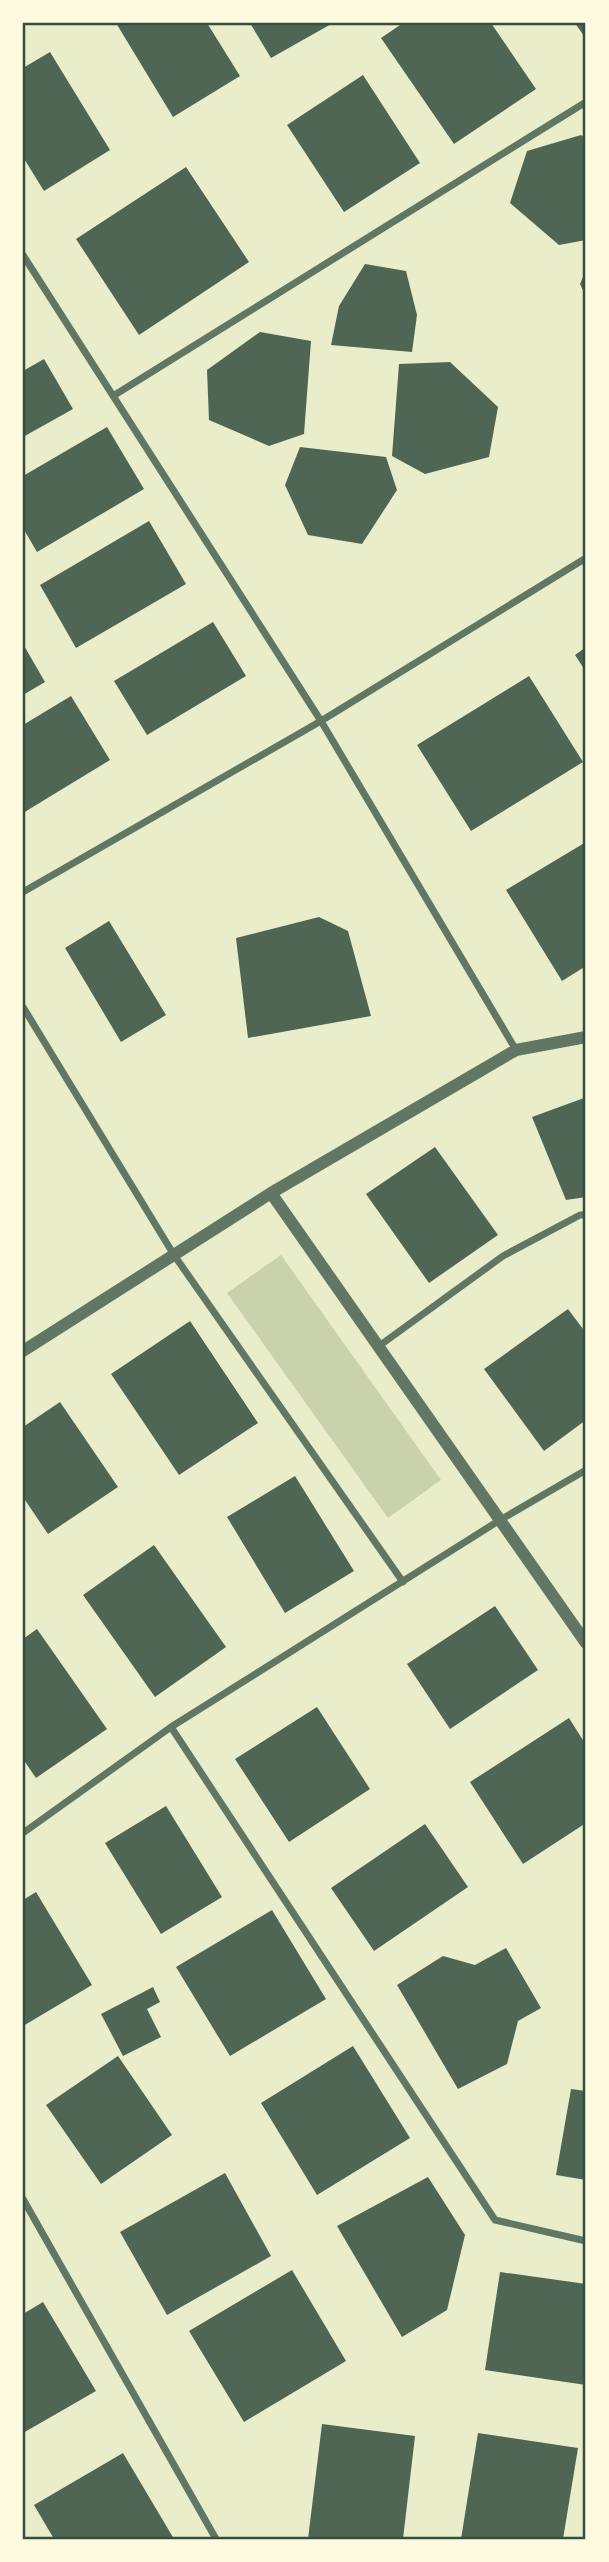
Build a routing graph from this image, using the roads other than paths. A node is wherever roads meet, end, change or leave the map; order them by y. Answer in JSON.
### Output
{"nodes":[{"id":1,"x":586,"y":102,"type":"edge"},
{"id":2,"x":23,"y":255,"type":"edge"},
{"id":3,"x":113,"y":396,"type":"junction"},
{"id":4,"x":586,"y":558,"type":"edge"},
{"id":5,"x":321,"y":721,"type":"junction"},
{"id":6,"x":23,"y":892,"type":"edge"},
{"id":7,"x":23,"y":1007,"type":"edge"},
{"id":8,"x":586,"y":1037,"type":"edge"},
{"id":9,"x":516,"y":1050,"type":"junction"},
{"id":10,"x":271,"y":1194,"type":"junction"},
{"id":11,"x":586,"y":1215,"type":"edge"},
{"id":12,"x":174,"y":1255,"type":"junction"},
{"id":13,"x":379,"y":1346,"type":"junction"},
{"id":14,"x":23,"y":1351,"type":"edge"},
{"id":15,"x":586,"y":1470,"type":"edge"},
{"id":16,"x":500,"y":1520,"type":"junction"},
{"id":17,"x":403,"y":1582,"type":"junction"},
{"id":18,"x":586,"y":1643,"type":"edge"},
{"id":19,"x":171,"y":1727,"type":"junction"},
{"id":20,"x":23,"y":1833,"type":"edge"},
{"id":21,"x":23,"y":2199,"type":"edge"},
{"id":22,"x":586,"y":2241,"type":"edge"},
{"id":23,"x":216,"y":2539,"type":"edge"}],
"edges":[{"from":1,"to":3,"type":"street"},
{"from":2,"to":3,"type":"street"},
{"from":3,"to":5,"type":"street"},
{"from":4,"to":5,"type":"street"},
{"from":5,"to":6,"type":"street"},
{"from":5,"to":9,"type":"street"},
{"from":7,"to":12,"type":"street"},
{"from":8,"to":9,"type":"street"},
{"from":9,"to":10,"type":"street"},
{"from":10,"to":12,"type":"street"},
{"from":10,"to":13,"type":"street"},
{"from":11,"to":13,"type":"street"},
{"from":12,"to":14,"type":"street"},
{"from":12,"to":17,"type":"street"},
{"from":13,"to":16,"type":"street"},
{"from":15,"to":16,"type":"street"},
{"from":16,"to":17,"type":"street"},
{"from":16,"to":18,"type":"street"},
{"from":17,"to":19,"type":"street"},
{"from":19,"to":20,"type":"street"},
{"from":19,"to":22,"type":"street"},
{"from":21,"to":23,"type":"street"}]}
